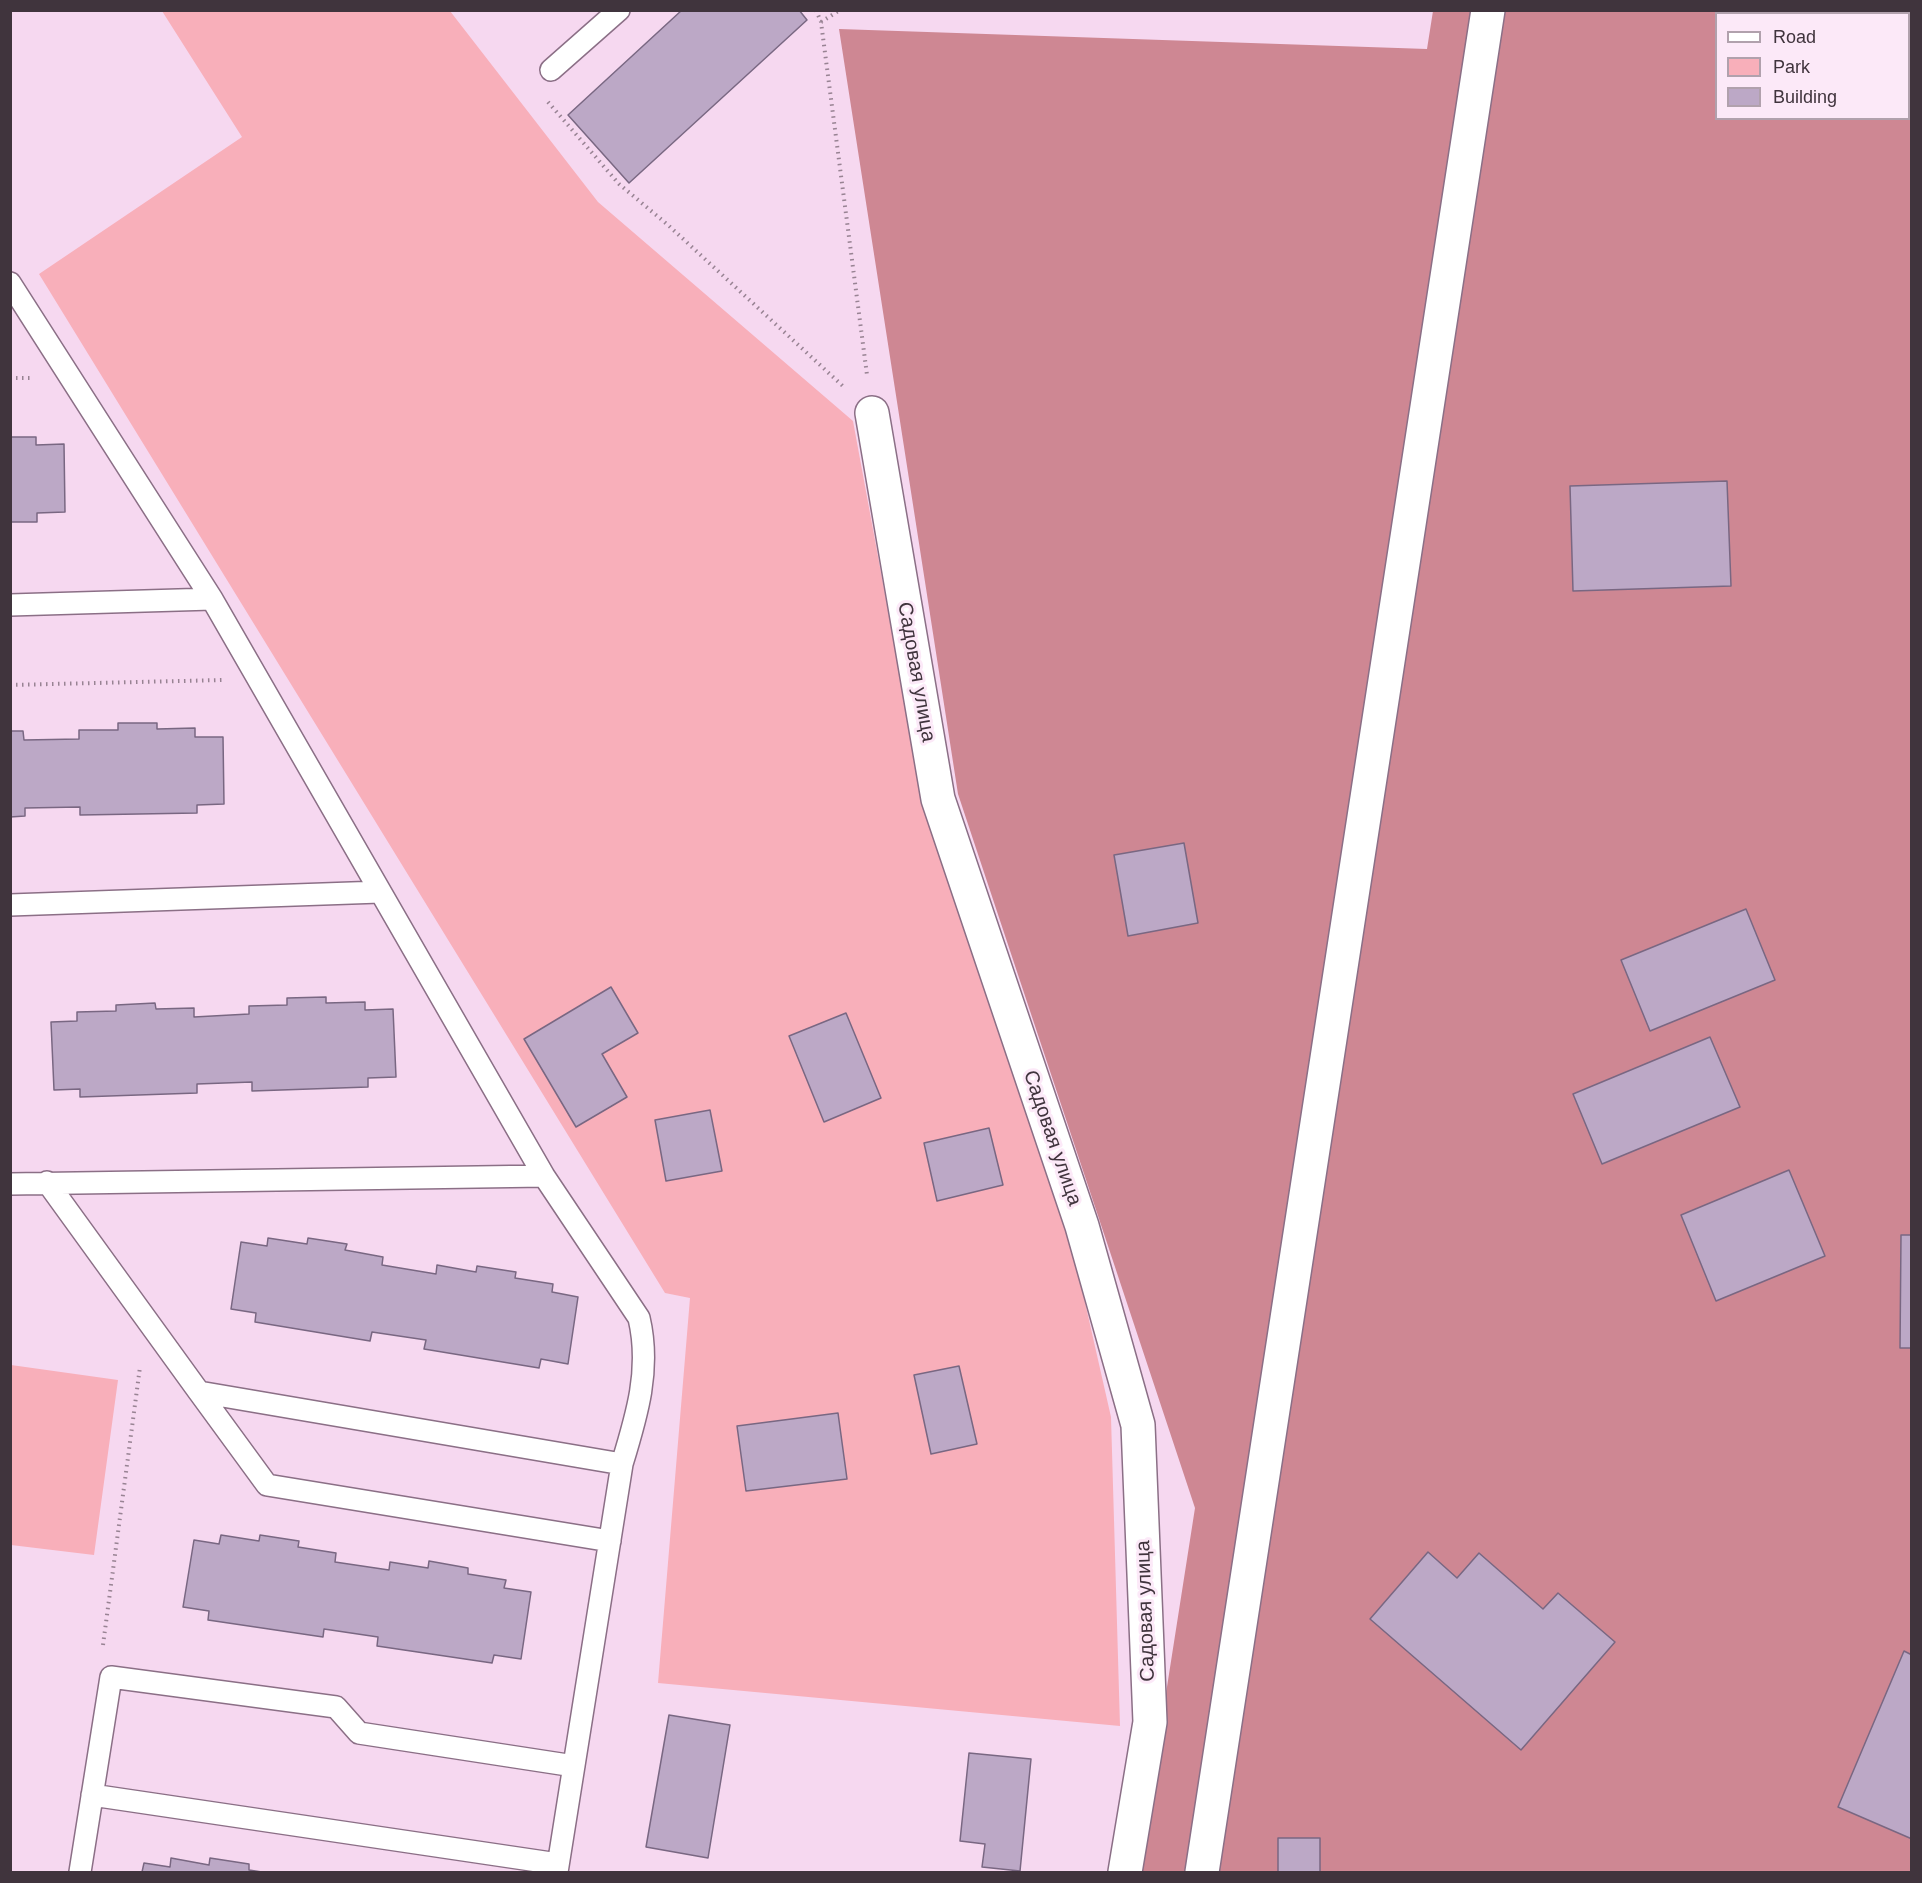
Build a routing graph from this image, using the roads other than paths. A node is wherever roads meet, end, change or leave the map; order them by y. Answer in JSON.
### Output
{"nodes":[{"id":1,"x":619,"y":10,"type":"edge"},
{"id":2,"x":1488,"y":10,"type":"edge"},
{"id":3,"x":551,"y":70,"type":"road end"},
{"id":4,"x":10,"y":283,"type":"edge"},
{"id":5,"x":872,"y":412,"type":"road end"},
{"id":6,"x":212,"y":599,"type":"junction"},
{"id":7,"x":10,"y":605,"type":"edge"},
{"id":8,"x":380,"y":892,"type":"junction"},
{"id":9,"x":10,"y":905,"type":"edge"},
{"id":10,"x":544,"y":1176,"type":"junction"},
{"id":11,"x":47,"y":1182,"type":"junction"},
{"id":12,"x":10,"y":1184,"type":"edge"},
{"id":13,"x":199,"y":1392,"type":"junction"},
{"id":14,"x":622,"y":1464,"type":"junction"},
{"id":15,"x":610,"y":1541,"type":"junction"},
{"id":16,"x":574,"y":1766,"type":"junction"},
{"id":17,"x":92,"y":1795,"type":"junction"},
{"id":18,"x":558,"y":1868,"type":"edge"},
{"id":19,"x":80,"y":1872,"type":"edge"},
{"id":20,"x":1125,"y":1872,"type":"edge"},
{"id":21,"x":1202,"y":1872,"type":"edge"}],
"edges":[{"from":1,"to":3,"type":"lane"},
{"from":2,"to":21,"type":"street"},
{"from":4,"to":6,"type":"lane"},
{"from":5,"to":20,"type":"street","name":"Садовая улица"},
{"from":6,"to":7,"type":"lane"},
{"from":6,"to":8,"type":"lane"},
{"from":8,"to":9,"type":"lane"},
{"from":8,"to":10,"type":"lane"},
{"from":10,"to":11,"type":"lane"},
{"from":10,"to":14,"type":"lane"},
{"from":11,"to":12,"type":"lane"},
{"from":11,"to":13,"type":"lane"},
{"from":13,"to":14,"type":"lane"},
{"from":13,"to":15,"type":"lane"},
{"from":14,"to":15,"type":"lane"},
{"from":15,"to":16,"type":"lane"},
{"from":16,"to":17,"type":"lane"},
{"from":16,"to":18,"type":"lane"},
{"from":17,"to":18,"type":"lane"},
{"from":17,"to":19,"type":"lane"}]}
